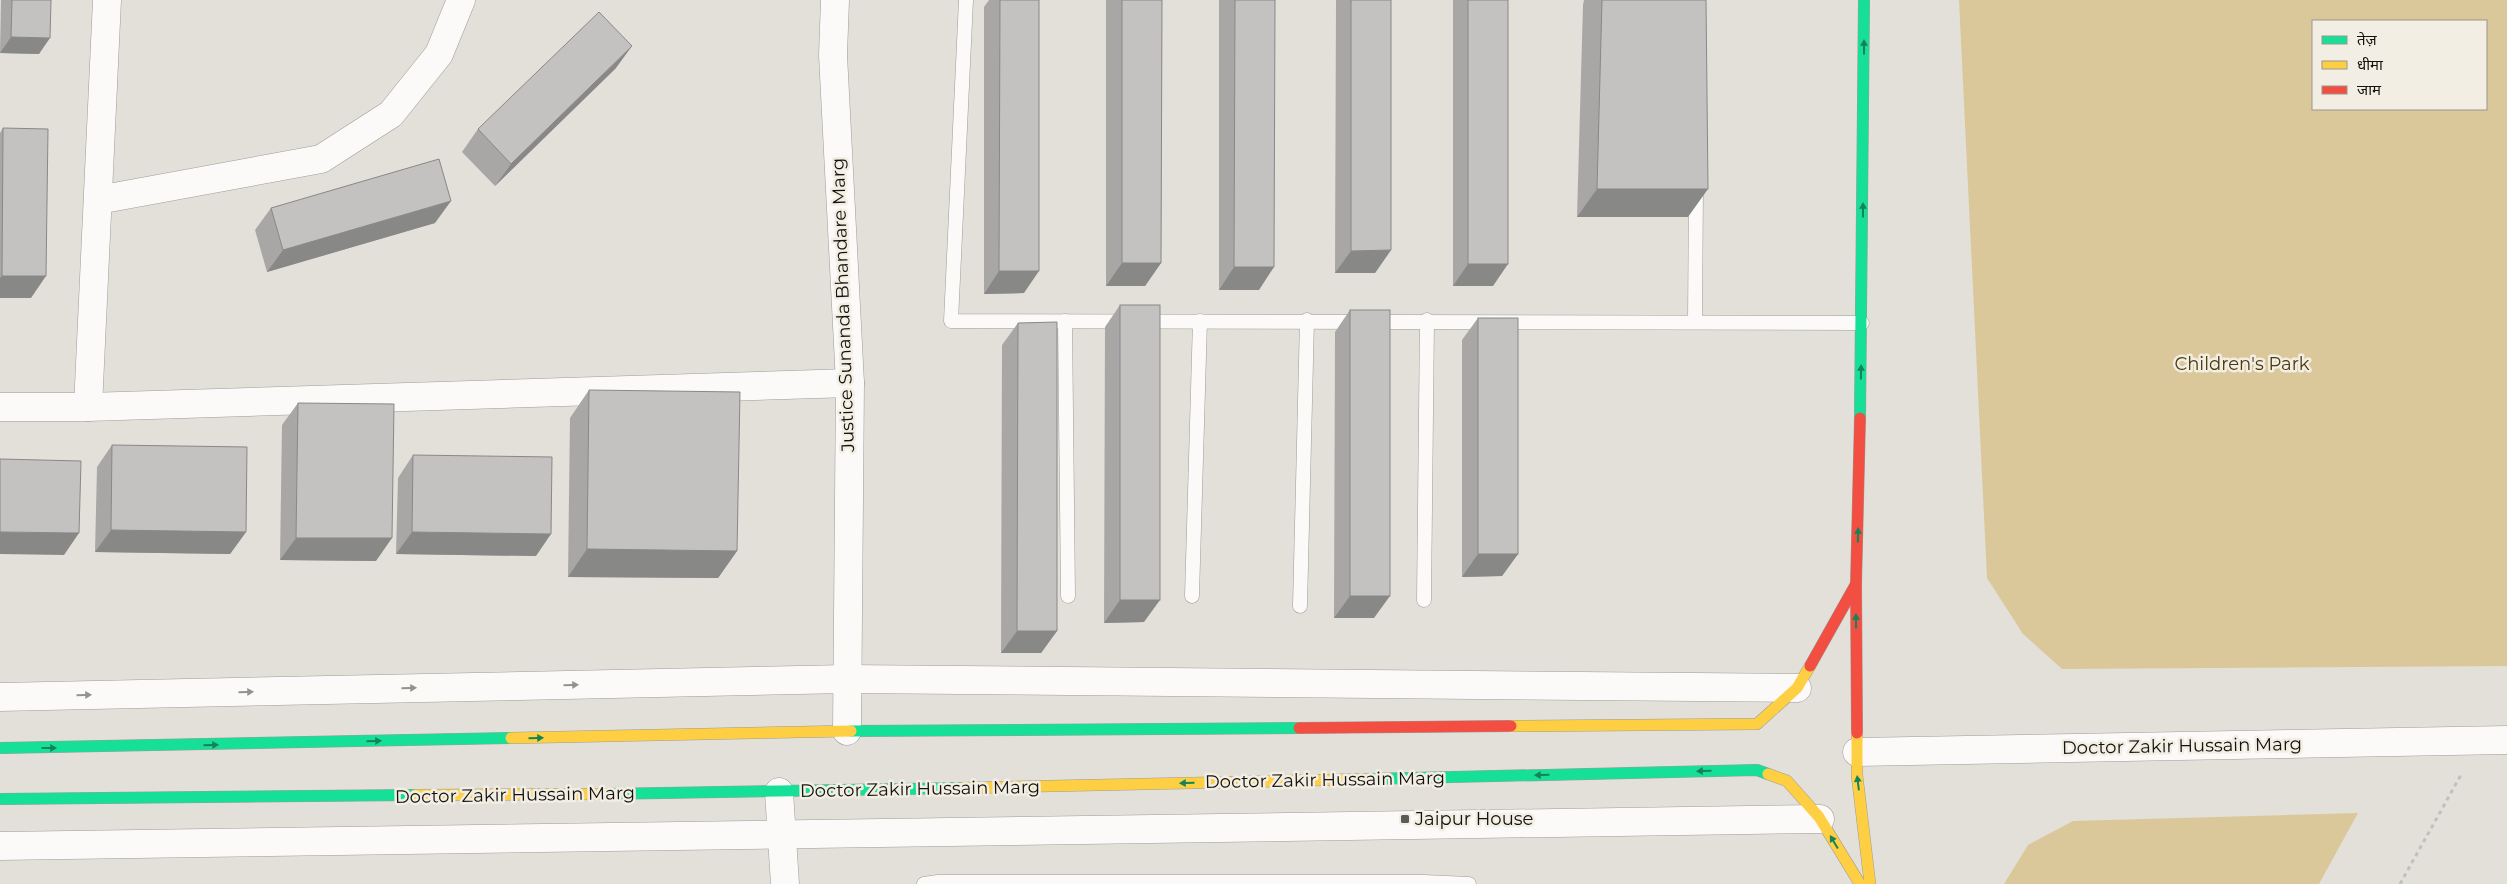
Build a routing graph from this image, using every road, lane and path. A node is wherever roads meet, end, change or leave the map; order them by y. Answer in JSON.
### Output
{"nodes":[{"id":1,"x":107,"y":0,"type":"edge"},
{"id":2,"x":461,"y":0,"type":"edge"},
{"id":3,"x":835,"y":0,"type":"edge"},
{"id":4,"x":966,"y":0,"type":"edge"},
{"id":5,"x":1864,"y":0,"type":"edge"},
{"id":6,"x":1696,"y":176,"type":"edge"},
{"id":7,"x":98,"y":200,"type":"junction"},
{"id":8,"x":1307,"y":320,"type":"junction"},
{"id":9,"x":1427,"y":320,"type":"junction"},
{"id":10,"x":1065,"y":321,"type":"junction"},
{"id":11,"x":1200,"y":321,"type":"junction"},
{"id":12,"x":1695,"y":322,"type":"junction"},
{"id":13,"x":1862,"y":323,"type":"junction"},
{"id":14,"x":850,"y":383,"type":"junction"},
{"id":15,"x":0,"y":407,"type":"edge"},
{"id":16,"x":88,"y":407,"type":"junction"},
{"id":17,"x":1856,"y":584,"type":"junction"},
{"id":18,"x":1068,"y":596,"type":"dead end"},
{"id":19,"x":1192,"y":596,"type":"dead end"},
{"id":20,"x":1424,"y":600,"type":"dead end"},
{"id":21,"x":1300,"y":606,"type":"dead end"},
{"id":22,"x":847,"y":679,"type":"junction"},
{"id":23,"x":1797,"y":688,"type":"junction"},
{"id":24,"x":0,"y":697,"type":"edge"},
{"id":25,"x":847,"y":731,"type":"junction"},
{"id":26,"x":2494,"y":741,"type":"edge"},
{"id":27,"x":0,"y":748,"type":"edge"},
{"id":28,"x":1856,"y":752,"type":"junction"},
{"id":29,"x":779,"y":792,"type":"junction"},
{"id":30,"x":0,"y":799,"type":"edge"},
{"id":31,"x":1820,"y":819,"type":"junction"},
{"id":32,"x":781,"y":834,"type":"junction"},
{"id":33,"x":0,"y":846,"type":"edge"},
{"id":34,"x":785,"y":884,"type":"edge"},
{"id":35,"x":924,"y":884,"type":"edge"},
{"id":36,"x":1469,"y":884,"type":"edge"},
{"id":37,"x":1860,"y":884,"type":"edge"},
{"id":38,"x":1870,"y":884,"type":"edge"},
{"id":39,"x":2400,"y":884,"type":"edge"}],
"edges":[{"from":1,"to":7,"type":"street"},
{"from":2,"to":7,"type":"street"},
{"from":3,"to":14,"type":"street","name":"Justice Sunanda Bhandare Marg"},
{"from":4,"to":10,"type":"lane"},
{"from":13,"to":5,"type":"main road","one_way":true},
{"from":6,"to":12,"type":"lane"},
{"from":7,"to":16,"type":"street"},
{"from":8,"to":9,"type":"lane"},
{"from":8,"to":11,"type":"lane"},
{"from":8,"to":21,"type":"lane"},
{"from":9,"to":12,"type":"lane"},
{"from":9,"to":20,"type":"lane"},
{"from":10,"to":11,"type":"lane"},
{"from":10,"to":18,"type":"lane"},
{"from":11,"to":19,"type":"lane"},
{"from":12,"to":13,"type":"lane"},
{"from":17,"to":13,"type":"main road","one_way":true},
{"from":14,"to":16,"type":"street"},
{"from":14,"to":22,"type":"street","name":"Justice Sunanda Bhandare Marg"},
{"from":15,"to":16,"type":"street"},
{"from":17,"to":23,"type":"main road"},
{"from":28,"to":17,"type":"main road","one_way":true},
{"from":22,"to":23,"type":"street"},
{"from":24,"to":22,"type":"street","one_way":true},
{"from":22,"to":25,"type":"street","name":"Justice Sunanda Bhandare Marg"},
{"from":23,"to":25,"type":"main road"},
{"from":27,"to":25,"type":"main road","one_way":true},
{"from":26,"to":28,"type":"street","name":"Doctor Zakir Hussain Marg"},
{"from":26,"to":39,"type":"path"},
{"from":38,"to":28,"type":"main road","one_way":true},
{"from":29,"to":30,"type":"main road","name":"Doctor Zakir Hussain Marg"},
{"from":31,"to":29,"type":"main road","name":"Doctor Zakir Hussain Marg","one_way":true},
{"from":29,"to":32,"type":"street"},
{"from":31,"to":32,"type":"street"},
{"from":37,"to":31,"type":"main road","name":"Doctor Zakir Hussain Marg","one_way":true},
{"from":32,"to":33,"type":"street"},
{"from":32,"to":34,"type":"street"},
{"from":35,"to":36,"type":"lane"}]}
